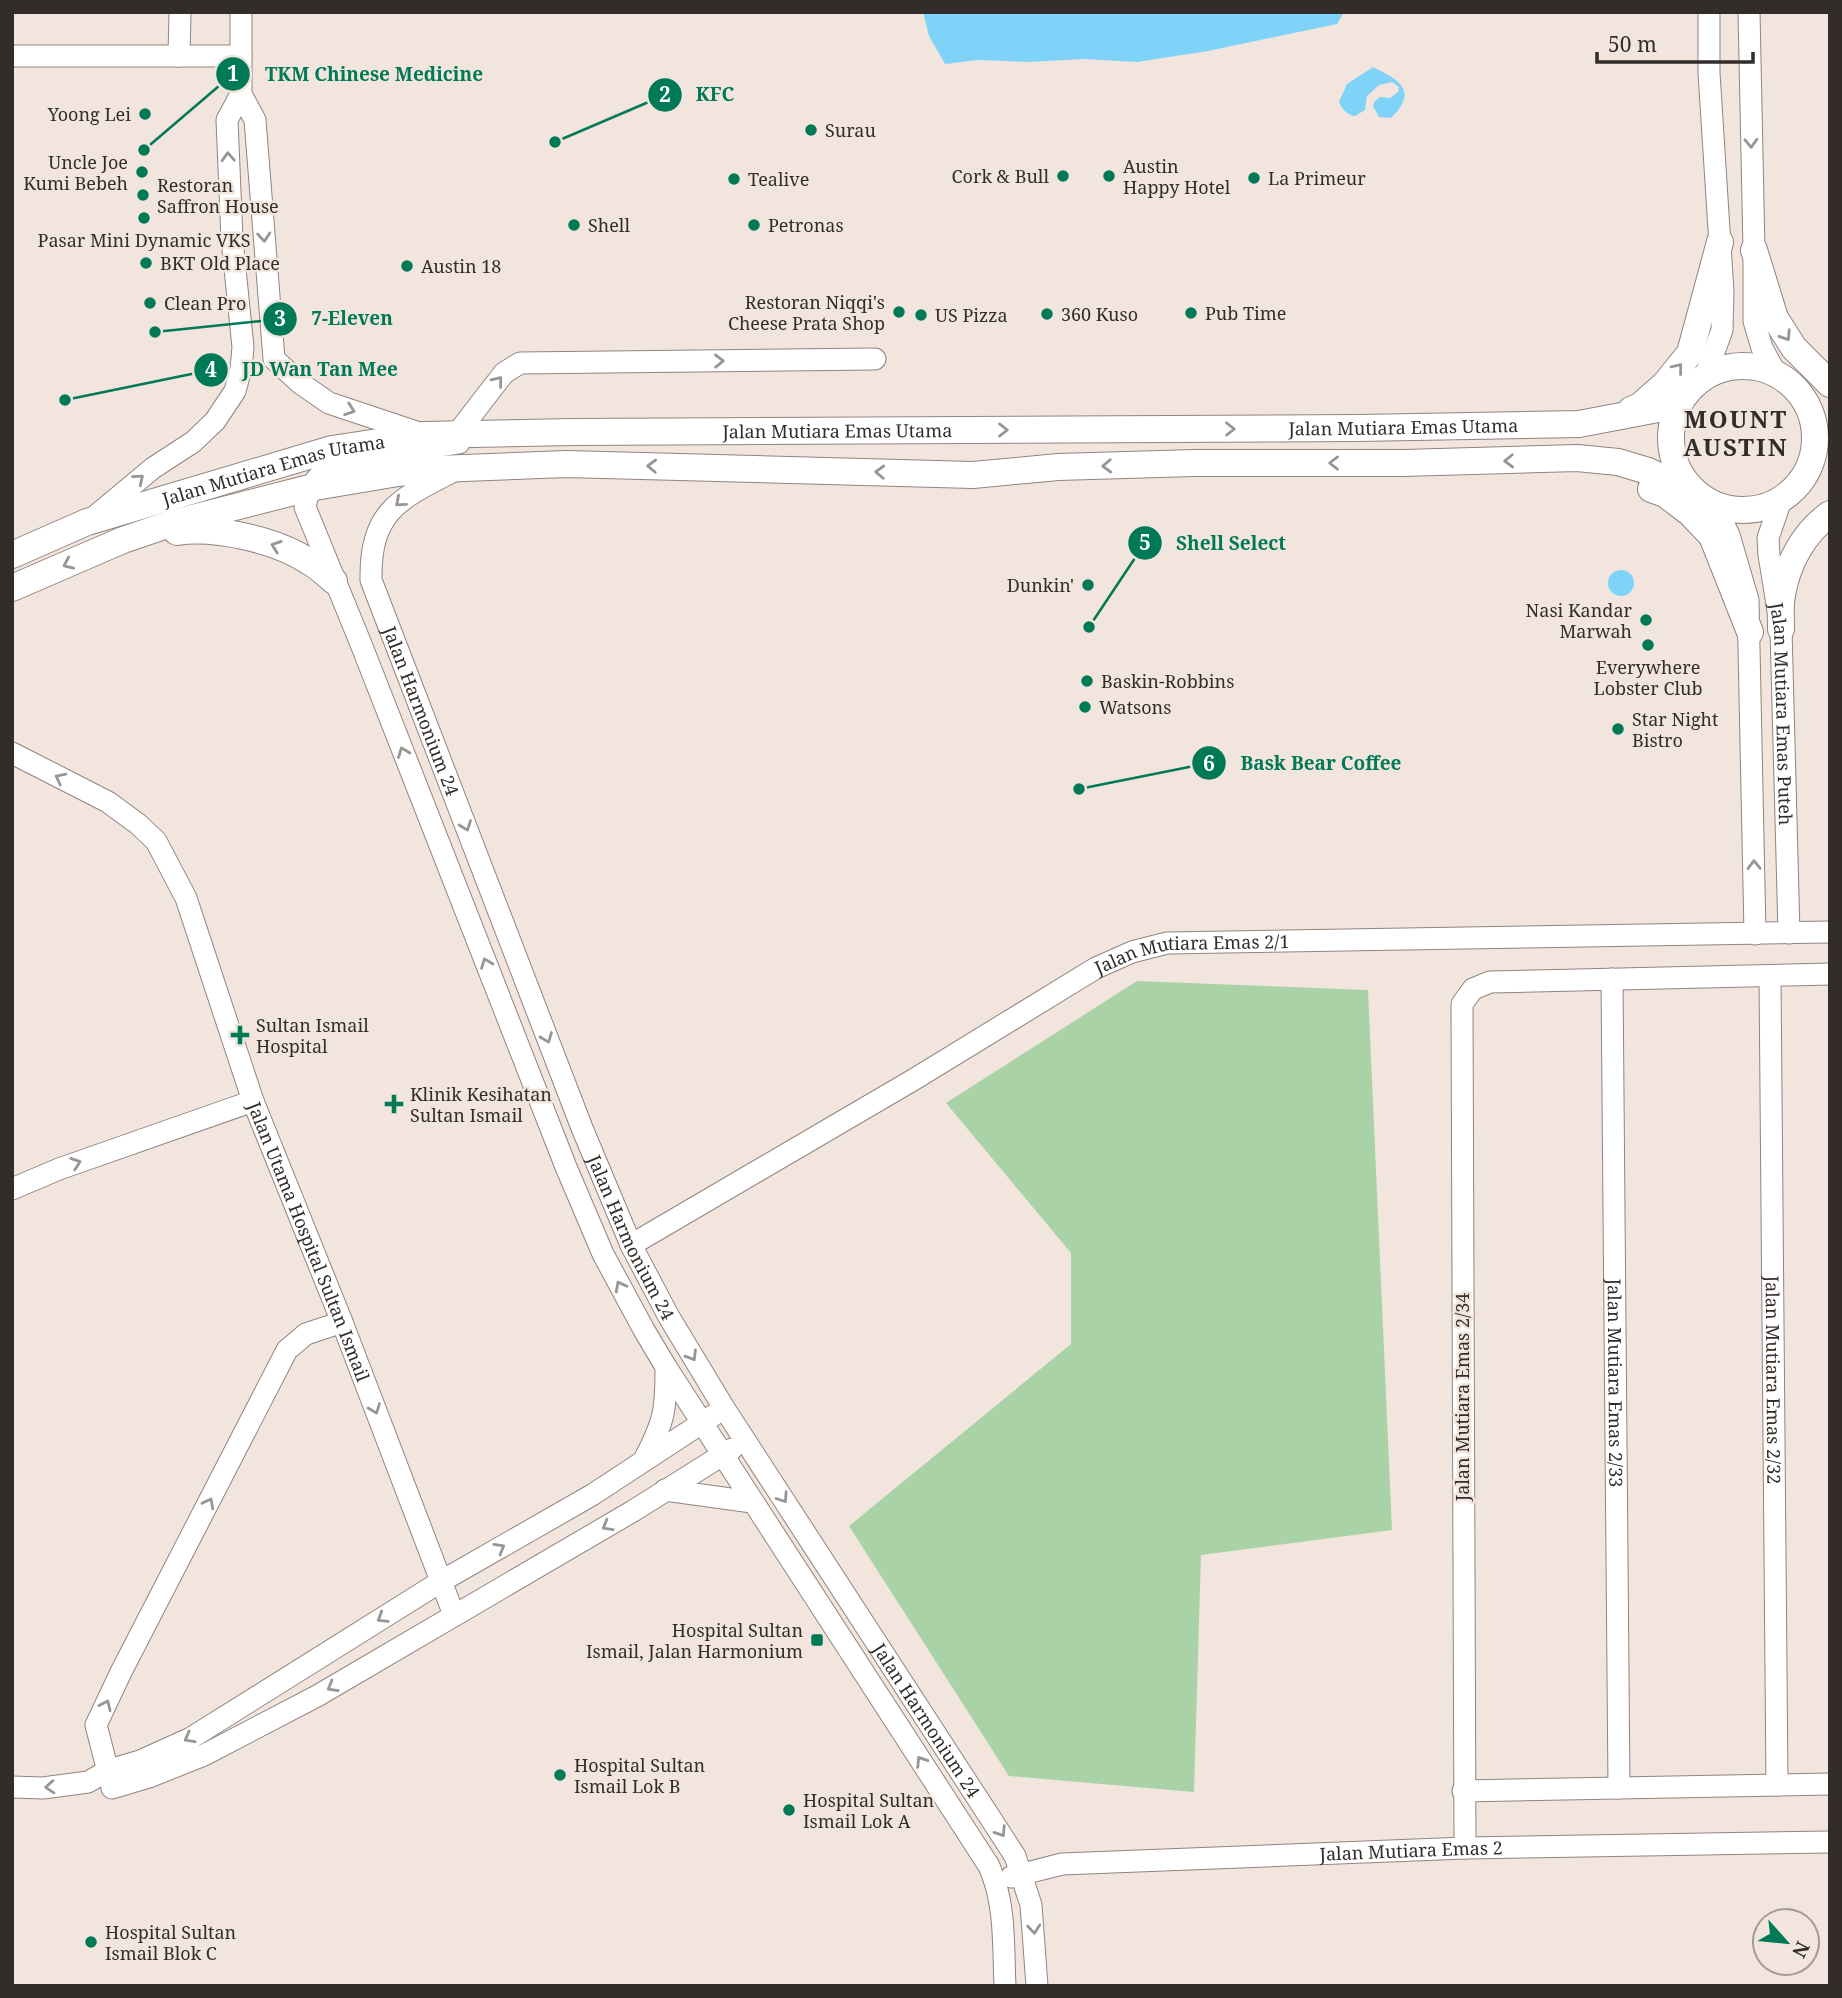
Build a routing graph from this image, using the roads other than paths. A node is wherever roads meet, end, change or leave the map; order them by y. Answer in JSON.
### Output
{"nodes":[{"id":1,"x":241,"y":12,"type":"edge"},
{"id":2,"x":1709,"y":12,"type":"edge"},
{"id":3,"x":1749,"y":12,"type":"edge"},
{"id":4,"x":180,"y":17,"type":"edge"},
{"id":5,"x":12,"y":56,"type":"edge"},
{"id":6,"x":179,"y":56,"type":"junction"},
{"id":7,"x":241,"y":56,"type":"junction"},
{"id":8,"x":241,"y":94,"type":"junction"},
{"id":9,"x":227,"y":120,"type":"junction"},
{"id":10,"x":255,"y":120,"type":"junction"},
{"id":11,"x":1720,"y":242,"type":"junction"},
{"id":12,"x":1754,"y":250,"type":"junction"},
{"id":13,"x":875,"y":359,"type":"dead end"},
{"id":14,"x":1776,"y":374,"type":"junction"},
{"id":15,"x":1705,"y":376,"type":"junction"},
{"id":16,"x":1830,"y":384,"type":"edge"},
{"id":17,"x":1804,"y":399,"type":"junction"},
{"id":18,"x":1679,"y":405,"type":"junction"},
{"id":19,"x":1830,"y":408,"type":"edge"},
{"id":20,"x":1579,"y":424,"type":"junction"},
{"id":21,"x":467,"y":434,"type":"junction"},
{"id":22,"x":425,"y":435,"type":"junction"},
{"id":23,"x":1577,"y":458,"type":"junction"},
{"id":24,"x":459,"y":468,"type":"junction"},
{"id":25,"x":1830,"y":471,"type":"edge"},
{"id":26,"x":309,"y":488,"type":"junction"},
{"id":27,"x":1693,"y":492,"type":"junction"},
{"id":28,"x":1789,"y":494,"type":"junction"},
{"id":29,"x":1715,"y":506,"type":"junction"},
{"id":30,"x":1830,"y":514,"type":"edge"},
{"id":31,"x":87,"y":522,"type":"junction"},
{"id":32,"x":123,"y":540,"type":"junction"},
{"id":33,"x":12,"y":555,"type":"edge"},
{"id":34,"x":334,"y":581,"type":"junction"},
{"id":35,"x":12,"y":588,"type":"edge"},
{"id":36,"x":1781,"y":629,"type":"junction"},
{"id":37,"x":1750,"y":632,"type":"junction"},
{"id":38,"x":12,"y":753,"type":"edge"},
{"id":39,"x":1830,"y":932,"type":"edge"},
{"id":40,"x":1789,"y":933,"type":"junction"},
{"id":41,"x":1755,"y":934,"type":"junction"},
{"id":42,"x":1830,"y":974,"type":"edge"},
{"id":43,"x":1770,"y":976,"type":"junction"},
{"id":44,"x":1612,"y":979,"type":"junction"},
{"id":45,"x":253,"y":1101,"type":"junction"},
{"id":46,"x":12,"y":1189,"type":"edge"},
{"id":47,"x":631,"y":1245,"type":"junction"},
{"id":48,"x":342,"y":1322,"type":"junction"},
{"id":49,"x":666,"y":1367,"type":"junction"},
{"id":50,"x":724,"y":1408,"type":"junction"},
{"id":51,"x":702,"y":1423,"type":"junction"},
{"id":52,"x":746,"y":1441,"type":"junction"},
{"id":53,"x":722,"y":1455,"type":"junction"},
{"id":54,"x":643,"y":1462,"type":"junction"},
{"id":55,"x":664,"y":1490,"type":"junction"},
{"id":56,"x":752,"y":1502,"type":"junction"},
{"id":57,"x":440,"y":1582,"type":"junction"},
{"id":58,"x":454,"y":1615,"type":"junction"},
{"id":59,"x":111,"y":1779,"type":"junction"},
{"id":60,"x":1830,"y":1784,"type":"edge"},
{"id":61,"x":1777,"y":1785,"type":"junction"},
{"id":62,"x":12,"y":1787,"type":"edge"},
{"id":63,"x":1619,"y":1788,"type":"junction"},
{"id":64,"x":1463,"y":1791,"type":"junction"},
{"id":65,"x":1830,"y":1842,"type":"edge"},
{"id":66,"x":1465,"y":1848,"type":"junction"},
{"id":67,"x":1023,"y":1872,"type":"junction"},
{"id":68,"x":996,"y":1882,"type":"junction"},
{"id":69,"x":1005,"y":1986,"type":"edge"},
{"id":70,"x":1037,"y":1986,"type":"edge"}],
"edges":[{"from":1,"to":7,"type":"street"},
{"from":2,"to":11,"type":"street"},
{"from":3,"to":12,"type":"street","one_way":true},
{"from":4,"to":6,"type":"street"},
{"from":5,"to":6,"type":"street"},
{"from":6,"to":7,"type":"street"},
{"from":7,"to":8,"type":"street"},
{"from":8,"to":9,"type":"street"},
{"from":8,"to":10,"type":"street"},
{"from":9,"to":10,"type":"street"},
{"from":31,"to":9,"type":"street","one_way":true},
{"from":10,"to":22,"type":"street","one_way":true},
{"from":11,"to":15,"type":"street"},
{"from":20,"to":11,"type":"main road","one_way":true},
{"from":12,"to":14,"type":"street"},
{"from":12,"to":16,"type":"main road","one_way":true},
{"from":21,"to":13,"type":"street","one_way":true},
{"from":14,"to":15,"type":"main road"},
{"from":14,"to":17,"type":"main road"},
{"from":15,"to":18,"type":"main road"},
{"from":17,"to":19,"type":"main road"},
{"from":17,"to":28,"type":"main road"},
{"from":18,"to":20,"type":"main road","name":"Jalan Mutiara Emas Utama"},
{"from":18,"to":27,"type":"main road"},
{"from":21,"to":20,"type":"main road","name":"Jalan Mutiara Emas Utama","one_way":true},
{"from":21,"to":22,"type":"main road","name":"Jalan Mutiara Emas Utama"},
{"from":21,"to":26,"type":"street"},
{"from":22,"to":31,"type":"main road","name":"Jalan Mutiara Emas Utama"},
{"from":23,"to":24,"type":"main road","name":"Jalan Mutiara Emas Utama","one_way":true},
{"from":23,"to":27,"type":"main road","name":"Jalan Mutiara Emas Utama"},
{"from":23,"to":37,"type":"main road"},
{"from":24,"to":26,"type":"main road","name":"Jalan Mutiara Emas Utama"},
{"from":24,"to":47,"type":"street","name":"Jalan Harmonium 24","one_way":true},
{"from":25,"to":28,"type":"main road"},
{"from":26,"to":32,"type":"main road","name":"Jalan Mutiara Emas Utama"},
{"from":26,"to":34,"type":"street","name":"Jalan Harmonium 24"},
{"from":27,"to":29,"type":"main road"},
{"from":28,"to":29,"type":"main road"},
{"from":28,"to":36,"type":"street","name":"Jalan Mutiara Emas Puteh"},
{"from":29,"to":37,"type":"street","name":"Jalan Mutiara Emas Puteh"},
{"from":30,"to":36,"type":"main road"},
{"from":31,"to":33,"type":"main road","name":"Jalan Mutiara Emas Utama"},
{"from":34,"to":32,"type":"main road","one_way":true},
{"from":32,"to":35,"type":"main road","name":"Jalan Mutiara Emas Utama","one_way":true},
{"from":49,"to":34,"type":"street","name":"Jalan Harmonium 24","one_way":true},
{"from":36,"to":40,"type":"street","name":"Jalan Mutiara Emas Puteh"},
{"from":41,"to":37,"type":"street","name":"Jalan Mutiara Emas Puteh","one_way":true},
{"from":45,"to":38,"type":"street","one_way":true},
{"from":39,"to":40,"type":"street","name":"Jalan Mutiara Emas 2/1"},
{"from":40,"to":41,"type":"street","name":"Jalan Mutiara Emas 2/1"},
{"from":41,"to":47,"type":"street","name":"Jalan Mutiara Emas 2/1"},
{"from":42,"to":43,"type":"street"},
{"from":43,"to":44,"type":"street"},
{"from":43,"to":61,"type":"street","name":"Jalan Mutiara Emas 2/32"},
{"from":44,"to":63,"type":"street","name":"Jalan Mutiara Emas 2/33"},
{"from":44,"to":64,"type":"street","name":"Jalan Mutiara Emas 2/34"},
{"from":46,"to":45,"type":"street","name":"Jalan Utama Hospital Sultan Ismail","one_way":true},
{"from":45,"to":48,"type":"street","name":"Jalan Utama Hospital Sultan Ismail"},
{"from":47,"to":50,"type":"street","name":"Jalan Harmonium 24","one_way":true},
{"from":48,"to":57,"type":"street","name":"Jalan Utama Hospital Sultan Ismail","one_way":true},
{"from":59,"to":48,"type":"street","one_way":true},
{"from":49,"to":51,"type":"street","name":"Jalan Harmonium 24"},
{"from":49,"to":54,"type":"street"},
{"from":50,"to":51,"type":"street"},
{"from":50,"to":52,"type":"street","name":"Jalan Harmonium 24"},
{"from":51,"to":53,"type":"street","name":"Jalan Harmonium 24"},
{"from":51,"to":54,"type":"street"},
{"from":52,"to":53,"type":"street"},
{"from":52,"to":67,"type":"street","name":"Jalan Harmonium 24","one_way":true},
{"from":53,"to":55,"type":"street"},
{"from":53,"to":56,"type":"street","name":"Jalan Harmonium 24"},
{"from":57,"to":54,"type":"street","one_way":true},
{"from":55,"to":56,"type":"street"},
{"from":55,"to":58,"type":"street","one_way":true},
{"from":68,"to":56,"type":"street","name":"Jalan Harmonium 24","one_way":true},
{"from":57,"to":58,"type":"street","name":"Jalan Utama Hospital Sultan Ismail"},
{"from":57,"to":59,"type":"street","one_way":true},
{"from":58,"to":59,"type":"street","one_way":true},
{"from":59,"to":62,"type":"street","one_way":true},
{"from":60,"to":61,"type":"street"},
{"from":61,"to":63,"type":"street"},
{"from":63,"to":64,"type":"street"},
{"from":64,"to":66,"type":"street","name":"Jalan Mutiara Emas 2/34"},
{"from":65,"to":66,"type":"street","name":"Jalan Mutiara Emas 2"},
{"from":66,"to":67,"type":"street","name":"Jalan Mutiara Emas 2"},
{"from":67,"to":68,"type":"street","name":"Jalan Mutiara Emas 2"},
{"from":67,"to":70,"type":"street","name":"Jalan Harmonium 24","one_way":true},
{"from":68,"to":69,"type":"street","name":"Jalan Harmonium 24"}]}
